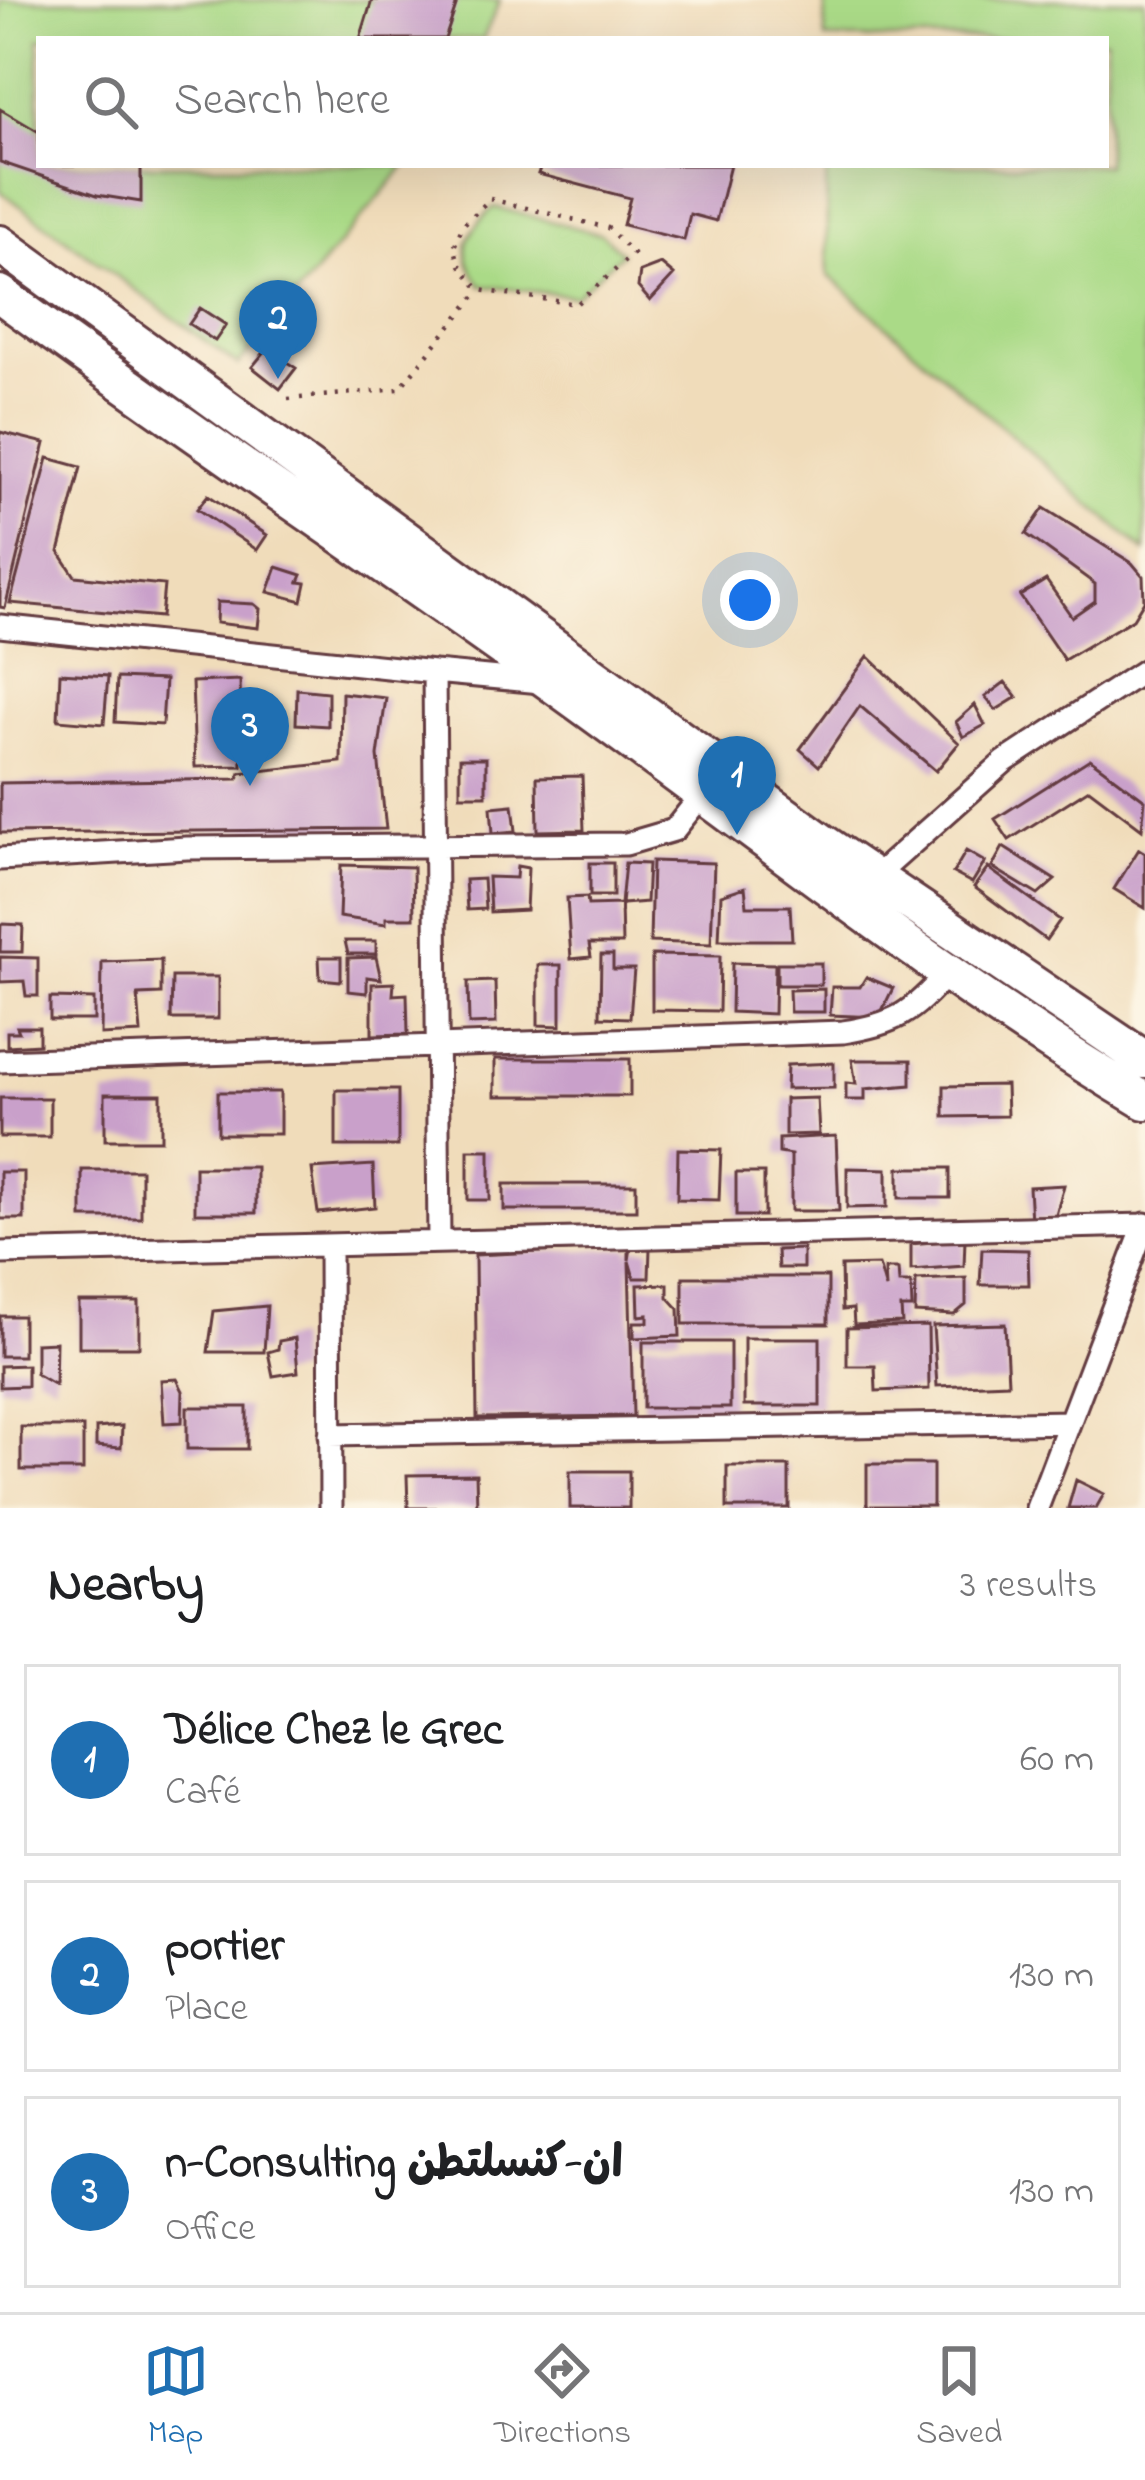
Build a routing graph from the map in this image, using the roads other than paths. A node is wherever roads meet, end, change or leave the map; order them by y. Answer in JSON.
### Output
{"nodes":[{"id":1,"x":0,"y":244,"type":"edge"},
{"id":2,"x":0,"y":294,"type":"edge"},
{"id":3,"x":178,"y":374,"type":"junction"},
{"id":4,"x":152,"y":406,"type":"junction"},
{"id":5,"x":0,"y":626,"type":"edge"},
{"id":6,"x":1145,"y":670,"type":"edge"},
{"id":7,"x":434,"y":672,"type":"junction"},
{"id":8,"x":552,"y":683,"type":"junction"},
{"id":9,"x":701,"y":796,"type":"junction"},
{"id":10,"x":436,"y":844,"type":"junction"},
{"id":11,"x":0,"y":859,"type":"edge"},
{"id":12,"x":863,"y":890,"type":"junction"},
{"id":13,"x":947,"y":973,"type":"junction"},
{"id":14,"x":439,"y":1047,"type":"junction"},
{"id":15,"x":1145,"y":1060,"type":"edge"},
{"id":16,"x":0,"y":1061,"type":"edge"},
{"id":17,"x":1145,"y":1101,"type":"edge"},
{"id":18,"x":1145,"y":1225,"type":"edge"},
{"id":19,"x":439,"y":1242,"type":"junction"},
{"id":20,"x":330,"y":1246,"type":"junction"},
{"id":21,"x":0,"y":1253,"type":"edge"},
{"id":22,"x":1070,"y":1421,"type":"junction"},
{"id":23,"x":330,"y":1435,"type":"junction"},
{"id":24,"x":331,"y":1508,"type":"edge"},
{"id":25,"x":1036,"y":1508,"type":"edge"}],
"edges":[{"from":1,"to":3,"type":"main road"},
{"from":2,"to":4,"type":"main road"},
{"from":3,"to":4,"type":"main road"},
{"from":3,"to":12,"type":"main road"},
{"from":4,"to":8,"type":"main road"},
{"from":5,"to":7,"type":"street"},
{"from":6,"to":12,"type":"street"},
{"from":7,"to":8,"type":"street"},
{"from":7,"to":10,"type":"street"},
{"from":8,"to":9,"type":"main road"},
{"from":9,"to":10,"type":"street"},
{"from":9,"to":12,"type":"main road"},
{"from":10,"to":11,"type":"street"},
{"from":10,"to":14,"type":"street"},
{"from":12,"to":13,"type":"main road"},
{"from":12,"to":15,"type":"main road"},
{"from":13,"to":14,"type":"street"},
{"from":13,"to":17,"type":"main road"},
{"from":14,"to":16,"type":"street"},
{"from":14,"to":19,"type":"street"},
{"from":18,"to":19,"type":"street"},
{"from":18,"to":22,"type":"street"},
{"from":19,"to":20,"type":"street"},
{"from":20,"to":21,"type":"street"},
{"from":20,"to":23,"type":"street"},
{"from":22,"to":23,"type":"street"},
{"from":22,"to":25,"type":"street"},
{"from":23,"to":24,"type":"street"}]}
